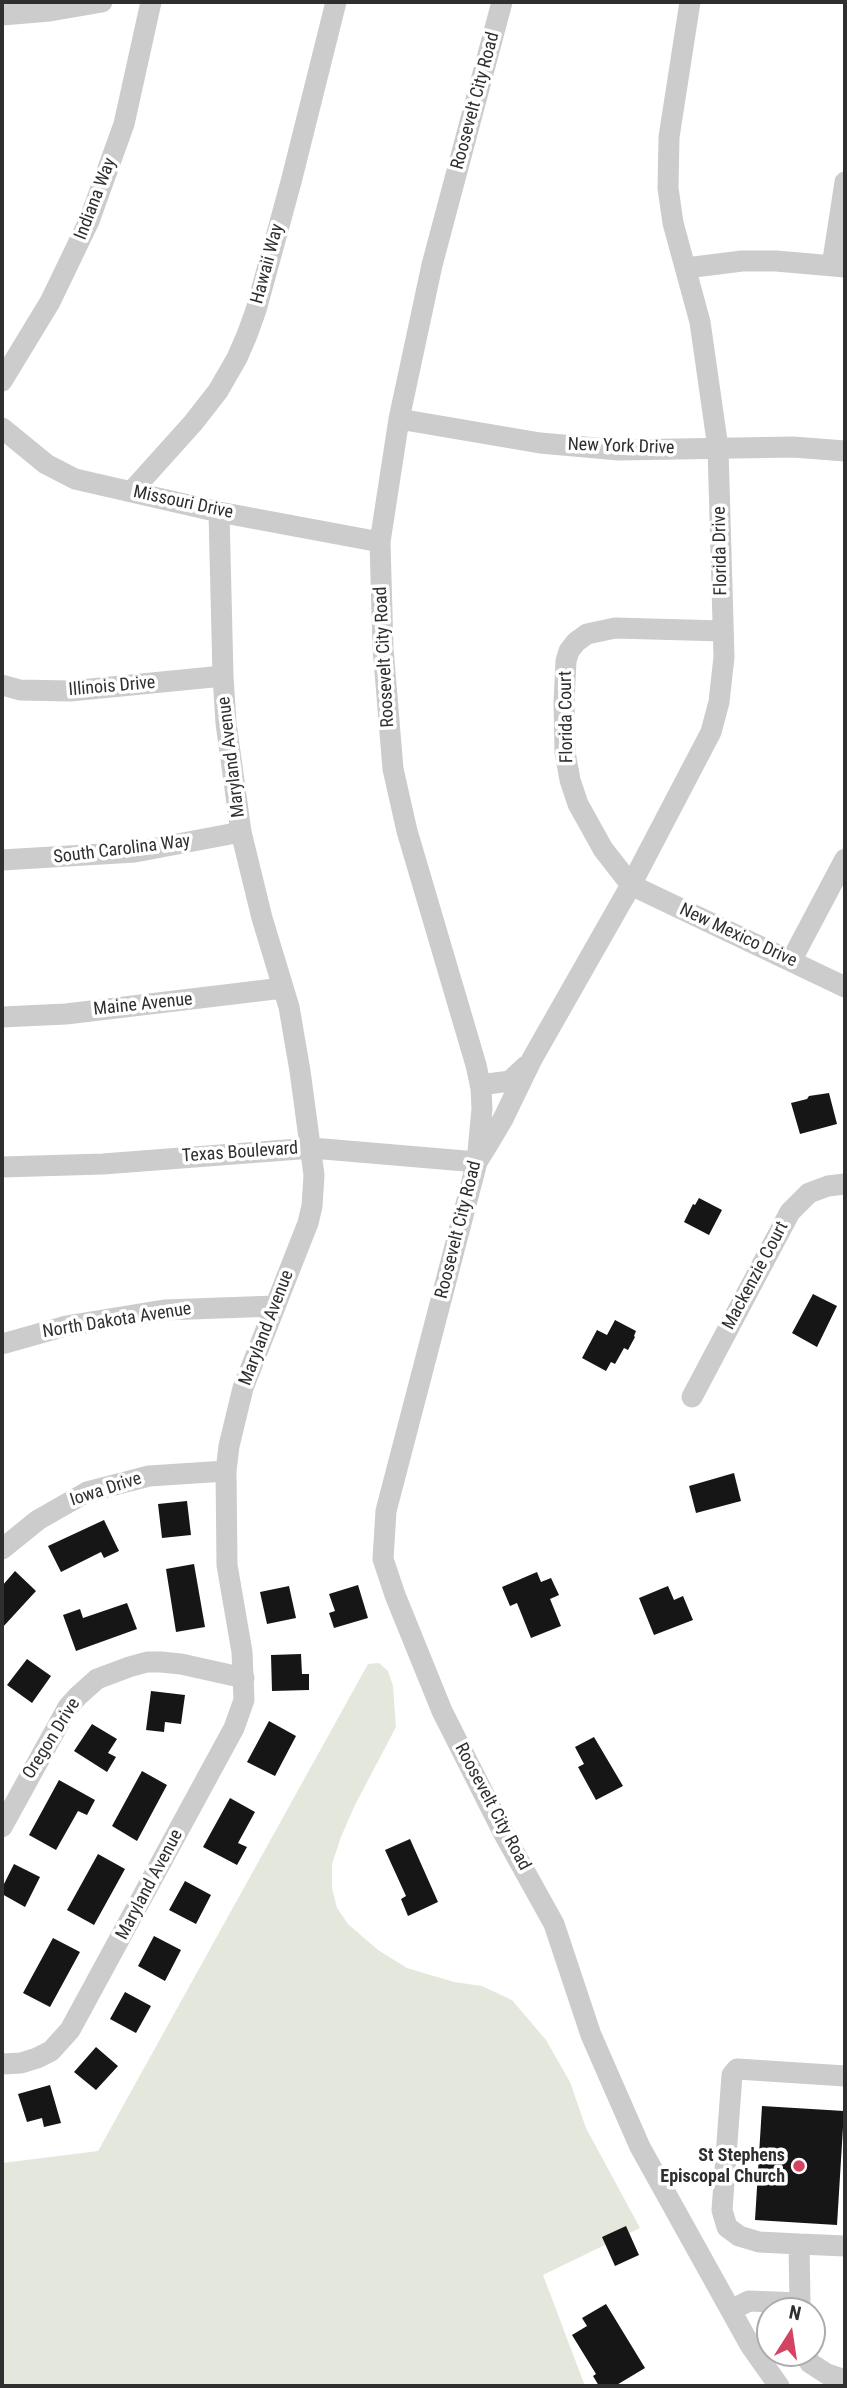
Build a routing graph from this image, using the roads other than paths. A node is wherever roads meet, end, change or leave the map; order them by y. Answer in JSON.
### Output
{"nodes":[{"id":1,"x":102,"y":2,"type":"edge"},
{"id":2,"x":151,"y":2,"type":"edge"},
{"id":3,"x":337,"y":2,"type":"edge"},
{"id":4,"x":502,"y":2,"type":"edge"},
{"id":5,"x":690,"y":2,"type":"edge"},
{"id":6,"x":80,"y":4,"type":"edge"},
{"id":7,"x":2,"y":15,"type":"edge"},
{"id":8,"x":845,"y":182,"type":"edge"},
{"id":9,"x":839,"y":266,"type":"edge"},
{"id":10,"x":686,"y":268,"type":"junction"},
{"id":11,"x":2,"y":381,"type":"edge"},
{"id":12,"x":399,"y":419,"type":"junction"},
{"id":13,"x":2,"y":428,"type":"edge"},
{"id":14,"x":718,"y":448,"type":"junction"},
{"id":15,"x":845,"y":451,"type":"edge"},
{"id":16,"x":131,"y":492,"type":"junction"},
{"id":17,"x":219,"y":512,"type":"junction"},
{"id":18,"x":380,"y":542,"type":"junction"},
{"id":19,"x":723,"y":632,"type":"junction"},
{"id":20,"x":223,"y":676,"type":"junction"},
{"id":21,"x":2,"y":685,"type":"edge"},
{"id":22,"x":241,"y":832,"type":"junction"},
{"id":23,"x":845,"y":859,"type":"edge"},
{"id":24,"x":2,"y":860,"type":"edge"},
{"id":25,"x":631,"y":885,"type":"junction"},
{"id":26,"x":791,"y":961,"type":"junction"},
{"id":27,"x":845,"y":987,"type":"edge"},
{"id":28,"x":283,"y":988,"type":"junction"},
{"id":29,"x":2,"y":1017,"type":"edge"},
{"id":30,"x":532,"y":1059,"type":"junction"},
{"id":31,"x":480,"y":1085,"type":"junction"},
{"id":32,"x":312,"y":1147,"type":"junction"},
{"id":33,"x":477,"y":1161,"type":"junction"},
{"id":34,"x":2,"y":1167,"type":"edge"},
{"id":35,"x":845,"y":1184,"type":"edge"},
{"id":36,"x":275,"y":1306,"type":"junction"},
{"id":37,"x":2,"y":1344,"type":"edge"},
{"id":38,"x":692,"y":1397,"type":"dead end"},
{"id":39,"x":226,"y":1471,"type":"junction"},
{"id":40,"x":2,"y":1549,"type":"edge"},
{"id":41,"x":244,"y":1678,"type":"junction"},
{"id":42,"x":2,"y":1827,"type":"edge"},
{"id":43,"x":2,"y":2064,"type":"edge"},
{"id":44,"x":845,"y":2076,"type":"edge"},
{"id":45,"x":799,"y":2244,"type":"junction"},
{"id":46,"x":845,"y":2246,"type":"edge"},
{"id":47,"x":800,"y":2297,"type":"edge"},
{"id":48,"x":756,"y":2302,"type":"edge"},
{"id":49,"x":731,"y":2310,"type":"junction"},
{"id":50,"x":816,"y":2367,"type":"edge"},
{"id":51,"x":845,"y":2380,"type":"edge"},
{"id":52,"x":779,"y":2386,"type":"edge"}],
"edges":[{"from":1,"to":6,"type":"street"},
{"from":2,"to":11,"type":"street","name":"Indiana Way"},
{"from":3,"to":16,"type":"street","name":"Hawaii Way"},
{"from":4,"to":12,"type":"street","name":"Roosevelt City Road"},
{"from":5,"to":10,"type":"street","name":"Florida Drive"},
{"from":6,"to":7,"type":"street"},
{"from":8,"to":9,"type":"street"},
{"from":9,"to":10,"type":"street"},
{"from":10,"to":14,"type":"street","name":"Florida Drive"},
{"from":12,"to":14,"type":"street","name":"New York Drive"},
{"from":12,"to":18,"type":"street","name":"Roosevelt City Road"},
{"from":13,"to":16,"type":"street","name":"Missouri Drive"},
{"from":14,"to":15,"type":"street","name":"New York Drive"},
{"from":14,"to":19,"type":"street","name":"Florida Drive"},
{"from":16,"to":17,"type":"street","name":"Missouri Drive"},
{"from":17,"to":18,"type":"street","name":"Missouri Drive"},
{"from":17,"to":20,"type":"street","name":"Maryland Avenue"},
{"from":18,"to":31,"type":"street","name":"Roosevelt City Road"},
{"from":19,"to":25,"type":"street","name":"Florida Drive"},
{"from":19,"to":25,"type":"street","name":"Florida Court"},
{"from":20,"to":21,"type":"street","name":"Illinois Drive"},
{"from":20,"to":22,"type":"street","name":"Maryland Avenue"},
{"from":22,"to":24,"type":"street","name":"South Carolina Way"},
{"from":22,"to":28,"type":"street","name":"Maryland Avenue"},
{"from":23,"to":26,"type":"street"},
{"from":25,"to":26,"type":"street","name":"New Mexico Drive"},
{"from":25,"to":30,"type":"street","name":"Florida Drive"},
{"from":26,"to":27,"type":"street","name":"New Mexico Drive"},
{"from":28,"to":29,"type":"street","name":"Maine Avenue"},
{"from":28,"to":32,"type":"street","name":"Maryland Avenue"},
{"from":30,"to":31,"type":"street","name":"Florida Drive"},
{"from":30,"to":33,"type":"street","name":"Florida Drive"},
{"from":31,"to":33,"type":"street","name":"Roosevelt City Road"},
{"from":32,"to":33,"type":"street","name":"Texas Boulevard"},
{"from":32,"to":34,"type":"street","name":"Texas Boulevard"},
{"from":32,"to":36,"type":"street","name":"Maryland Avenue"},
{"from":33,"to":49,"type":"street","name":"Roosevelt City Road"},
{"from":35,"to":38,"type":"street","name":"Mackenzie Court"},
{"from":36,"to":37,"type":"street","name":"North Dakota Avenue"},
{"from":36,"to":39,"type":"street","name":"Maryland Avenue"},
{"from":39,"to":40,"type":"street","name":"Iowa Drive"},
{"from":39,"to":41,"type":"street","name":"Maryland Avenue"},
{"from":41,"to":42,"type":"street","name":"Oregon Drive"},
{"from":41,"to":43,"type":"street","name":"Maryland Avenue"},
{"from":44,"to":45,"type":"street"},
{"from":45,"to":46,"type":"street"},
{"from":45,"to":47,"type":"street"},
{"from":48,"to":49,"type":"street"},
{"from":49,"to":52,"type":"street","name":"Roosevelt City Road"},
{"from":50,"to":51,"type":"street"}]}
